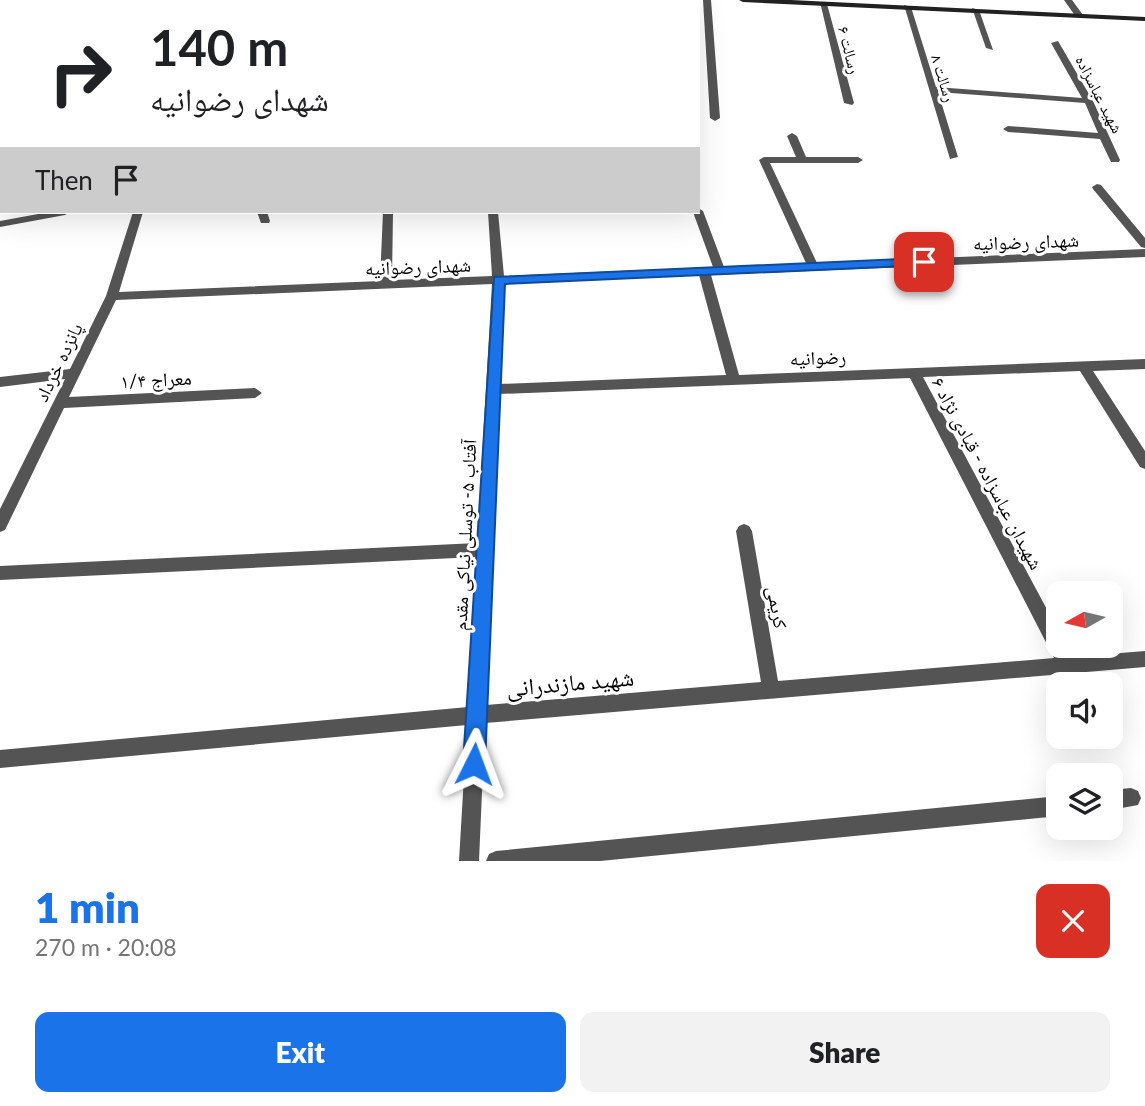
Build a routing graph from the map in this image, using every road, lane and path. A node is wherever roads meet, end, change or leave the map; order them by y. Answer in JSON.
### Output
{"nodes":[{"id":1,"x":707,"y":0,"type":"edge"},
{"id":2,"x":743,"y":0,"type":"edge"},
{"id":3,"x":1068,"y":0,"type":"edge"},
{"id":4,"x":823,"y":4,"type":"junction"},
{"id":5,"x":908,"y":7,"type":"junction"},
{"id":6,"x":975,"y":10,"type":"junction"},
{"id":7,"x":1080,"y":15,"type":"junction"},
{"id":8,"x":1145,"y":19,"type":"edge"},
{"id":9,"x":1055,"y":43,"type":"dead end"},
{"id":10,"x":990,"y":48,"type":"dead end"},
{"id":11,"x":932,"y":89,"type":"junction"},
{"id":12,"x":1088,"y":101,"type":"junction"},
{"id":13,"x":849,"y":103,"type":"dead end"},
{"id":14,"x":715,"y":118,"type":"dead end"},
{"id":15,"x":1008,"y":129,"type":"dead end"},
{"id":16,"x":792,"y":136,"type":"dead end"},
{"id":17,"x":1104,"y":136,"type":"junction"},
{"id":18,"x":953,"y":158,"type":"dead end"},
{"id":19,"x":802,"y":160,"type":"junction"},
{"id":20,"x":858,"y":160,"type":"dead end"},
{"id":21,"x":1115,"y":160,"type":"dead end"},
{"id":22,"x":1097,"y":187,"type":"dead end"},
{"id":23,"x":53,"y":214,"type":"edge"},
{"id":24,"x":137,"y":214,"type":"edge"},
{"id":25,"x":388,"y":214,"type":"edge"},
{"id":26,"x":493,"y":214,"type":"edge"},
{"id":27,"x":699,"y":214,"type":"edge"},
{"id":28,"x":0,"y":223,"type":"edge"},
{"id":29,"x":1145,"y":245,"type":"edge"},
{"id":30,"x":1145,"y":253,"type":"edge"},
{"id":31,"x":813,"y":267,"type":"junction"},
{"id":32,"x":704,"y":271,"type":"junction"},
{"id":33,"x":720,"y":271,"type":"junction"},
{"id":34,"x":498,"y":280,"type":"junction"},
{"id":35,"x":386,"y":285,"type":"junction"},
{"id":36,"x":112,"y":296,"type":"junction"},
{"id":37,"x":1145,"y":364,"type":"edge"},
{"id":38,"x":1083,"y":366,"type":"junction"},
{"id":39,"x":74,"y":373,"type":"junction"},
{"id":40,"x":914,"y":373,"type":"junction"},
{"id":41,"x":734,"y":379,"type":"junction"},
{"id":42,"x":0,"y":382,"type":"edge"},
{"id":43,"x":493,"y":389,"type":"junction"},
{"id":44,"x":255,"y":393,"type":"dead end"},
{"id":45,"x":60,"y":403,"type":"junction"},
{"id":46,"x":1145,"y":463,"type":"edge"},
{"id":47,"x":0,"y":525,"type":"edge"},
{"id":48,"x":744,"y":531,"type":"dead end"},
{"id":49,"x":485,"y":550,"type":"junction"},
{"id":50,"x":0,"y":573,"type":"edge"},
{"id":51,"x":1145,"y":659,"type":"edge"},
{"id":52,"x":1068,"y":665,"type":"junction"},
{"id":53,"x":771,"y":690,"type":"junction"},
{"id":54,"x":476,"y":715,"type":"junction"},
{"id":55,"x":0,"y":759,"type":"edge"},
{"id":56,"x":1046,"y":807,"type":"edge"},
{"id":57,"x":469,"y":861,"type":"edge"},
{"id":58,"x":496,"y":861,"type":"edge"}],
"edges":[{"from":1,"to":14,"type":"street"},
{"from":2,"to":4,"type":"main road"},
{"from":3,"to":7,"type":"street"},
{"from":4,"to":5,"type":"main road"},
{"from":4,"to":13,"type":"street","name":"رسالت ۶"},
{"from":5,"to":6,"type":"main road"},
{"from":5,"to":11,"type":"street","name":"رسالت ۸"},
{"from":6,"to":7,"type":"main road"},
{"from":6,"to":10,"type":"street"},
{"from":7,"to":8,"type":"main road"},
{"from":9,"to":12,"type":"street","name":"شهید عباسزاده"},
{"from":11,"to":12,"type":"street"},
{"from":11,"to":18,"type":"street","name":"رسالت ۸"},
{"from":12,"to":17,"type":"street","name":"شهید عباسزاده"},
{"from":15,"to":17,"type":"street"},
{"from":16,"to":19,"type":"street"},
{"from":17,"to":21,"type":"street","name":"شهید عباسزاده"},
{"from":19,"to":20,"type":"street"},
{"from":19,"to":31,"type":"street"},
{"from":22,"to":29,"type":"street"},
{"from":23,"to":28,"type":"street"},
{"from":24,"to":36,"type":"street","name":"پانزده خرداد"},
{"from":25,"to":35,"type":"street"},
{"from":26,"to":34,"type":"street","name":"آفتاب ۵- توسلی نیاکی مقدم"},
{"from":27,"to":33,"type":"street"},
{"from":30,"to":31,"type":"street","name":"شهدای رضوانیه"},
{"from":31,"to":33,"type":"street","name":"شهدای رضوانیه"},
{"from":32,"to":33,"type":"street","name":"شهدای رضوانیه"},
{"from":32,"to":34,"type":"street","name":"شهدای رضوانیه"},
{"from":32,"to":41,"type":"street"},
{"from":34,"to":35,"type":"street","name":"شهدای رضوانیه"},
{"from":34,"to":43,"type":"street","name":"آفتاب ۵- توسلی نیاکی مقدم"},
{"from":35,"to":36,"type":"street","name":"شهدای رضوانیه"},
{"from":36,"to":39,"type":"street","name":"پانزده خرداد"},
{"from":37,"to":38,"type":"street","name":"رضوانیه"},
{"from":38,"to":40,"type":"street","name":"رضوانیه"},
{"from":38,"to":46,"type":"street"},
{"from":39,"to":42,"type":"street"},
{"from":39,"to":45,"type":"street","name":"پانزده خرداد"},
{"from":40,"to":41,"type":"street","name":"رضوانیه"},
{"from":40,"to":52,"type":"street","name":"شهیدان عباسزاده - قبادی نژاد ۶"},
{"from":41,"to":43,"type":"street","name":"رضوانیه"},
{"from":43,"to":49,"type":"street","name":"آفتاب ۵- توسلی نیاکی مقدم"},
{"from":44,"to":45,"type":"street","name":"معراج ۱/۴"},
{"from":45,"to":47,"type":"street","name":"پانزده خرداد"},
{"from":48,"to":53,"type":"street","name":"کریمی"},
{"from":49,"to":50,"type":"street"},
{"from":49,"to":54,"type":"street","name":"آفتاب ۵- توسلی نیاکی مقدم"},
{"from":51,"to":52,"type":"street","name":"شهید مازندرانی"},
{"from":52,"to":53,"type":"street","name":"شهید مازندرانی"},
{"from":53,"to":54,"type":"street","name":"شهید مازندرانی"},
{"from":54,"to":55,"type":"street","name":"شهید مازندرانی"},
{"from":54,"to":57,"type":"street","name":"آفتاب ۵- توسلی نیاکی مقدم"},
{"from":56,"to":58,"type":"street"}]}
